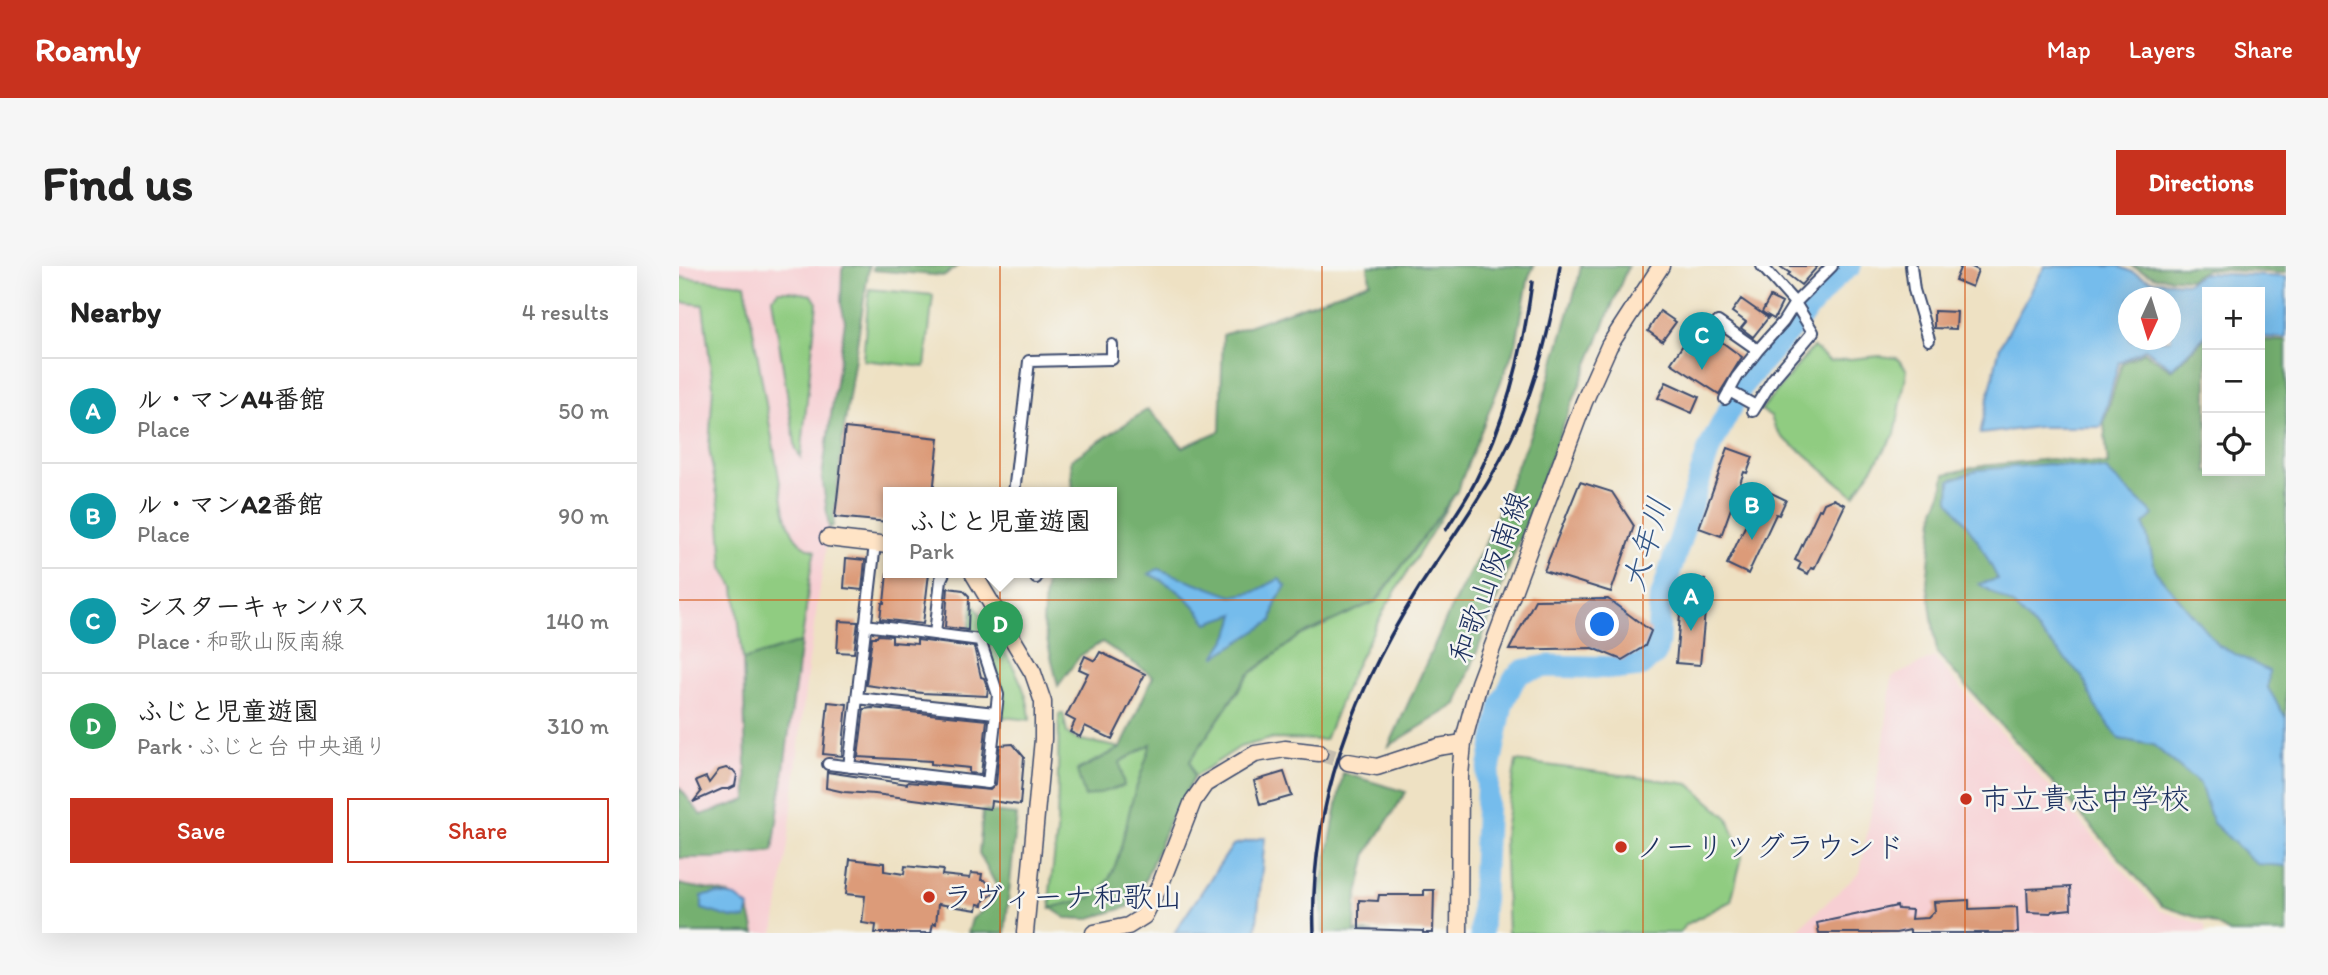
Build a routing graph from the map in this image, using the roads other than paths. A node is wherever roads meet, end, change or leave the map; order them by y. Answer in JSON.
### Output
{"nodes":[{"id":1,"x":1661,"y":266,"type":"edge"},
{"id":2,"x":1762,"y":266,"type":"edge"},
{"id":3,"x":1832,"y":266,"type":"edge"},
{"id":4,"x":1910,"y":267,"type":"edge"},
{"id":5,"x":1796,"y":305,"type":"junction"},
{"id":6,"x":1718,"y":322,"type":"dead end"},
{"id":7,"x":1929,"y":340,"type":"dead end"},
{"id":8,"x":1112,"y":345,"type":"dead end"},
{"id":9,"x":1758,"y":350,"type":"junction"},
{"id":10,"x":1015,"y":487,"type":"edge"},
{"id":11,"x":828,"y":538,"type":"dead end"},
{"id":12,"x":882,"y":544,"type":"edge"},
{"id":13,"x":942,"y":578,"type":"edge"},
{"id":14,"x":976,"y":578,"type":"edge"},
{"id":15,"x":865,"y":625,"type":"junction"},
{"id":16,"x":935,"y":634,"type":"junction"},
{"id":17,"x":857,"y":698,"type":"junction"},
{"id":18,"x":995,"y":713,"type":"junction"},
{"id":19,"x":1463,"y":743,"type":"junction"},
{"id":20,"x":1319,"y":753,"type":"tunnel mouth"},
{"id":21,"x":1348,"y":762,"type":"tunnel mouth"},
{"id":22,"x":828,"y":764,"type":"dead end"},
{"id":23,"x":849,"y":766,"type":"junction"},
{"id":24,"x":1025,"y":933,"type":"edge"},
{"id":25,"x":1094,"y":933,"type":"edge"},
{"id":26,"x":1459,"y":933,"type":"edge"}],
"edges":[{"from":1,"to":19,"type":"street","name":"和歌山阪南線"},
{"from":2,"to":5,"type":"street"},
{"from":3,"to":5,"type":"street"},
{"from":4,"to":7,"type":"street"},
{"from":5,"to":9,"type":"street"},
{"from":5,"to":9,"type":"street"},
{"from":6,"to":9,"type":"street"},
{"from":8,"to":10,"type":"street"},
{"from":11,"to":12,"type":"street"},
{"from":12,"to":15,"type":"street"},
{"from":13,"to":16,"type":"street"},
{"from":14,"to":24,"type":"street"},
{"from":15,"to":16,"type":"street"},
{"from":15,"to":17,"type":"street"},
{"from":16,"to":18,"type":"street"},
{"from":17,"to":18,"type":"street"},
{"from":17,"to":23,"type":"street"},
{"from":18,"to":23,"type":"street"},
{"from":19,"to":21,"type":"street"},
{"from":19,"to":26,"type":"street","name":"和歌山阪南線"},
{"from":20,"to":25,"type":"street"},
{"from":22,"to":23,"type":"street"}]}
